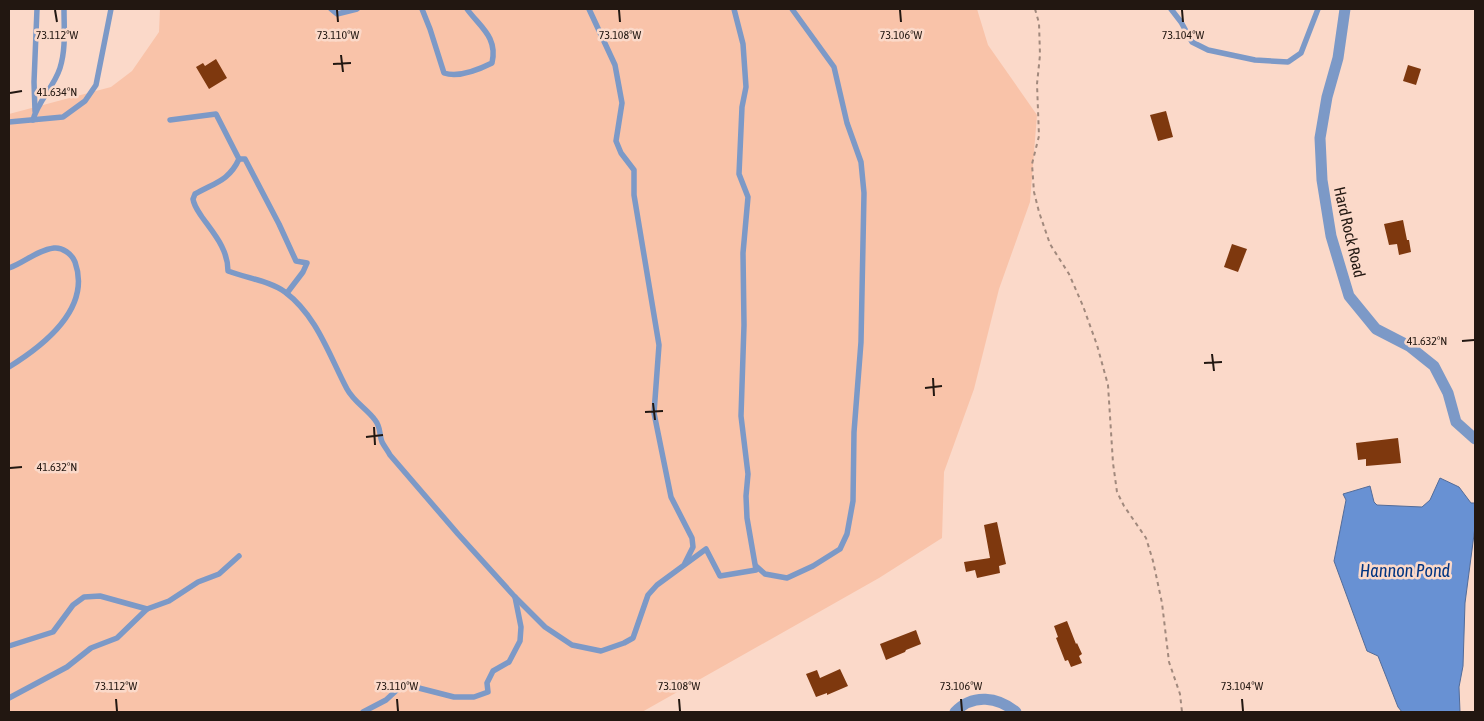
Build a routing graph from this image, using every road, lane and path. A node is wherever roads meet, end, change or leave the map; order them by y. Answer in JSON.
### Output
{"nodes":[{"id":1,"x":37,"y":9,"type":"edge"},
{"id":2,"x":64,"y":9,"type":"edge"},
{"id":3,"x":111,"y":9,"type":"edge"},
{"id":4,"x":331,"y":9,"type":"edge"},
{"id":5,"x":357,"y":9,"type":"edge"},
{"id":6,"x":422,"y":9,"type":"edge"},
{"id":7,"x":467,"y":9,"type":"edge"},
{"id":8,"x":589,"y":9,"type":"edge"},
{"id":9,"x":734,"y":9,"type":"edge"},
{"id":10,"x":792,"y":9,"type":"edge"},
{"id":11,"x":1035,"y":9,"type":"edge"},
{"id":12,"x":1170,"y":9,"type":"edge"},
{"id":13,"x":1318,"y":9,"type":"edge"},
{"id":14,"x":1344,"y":9,"type":"edge"},
{"id":15,"x":35,"y":111,"type":"junction"},
{"id":16,"x":33,"y":120,"type":"junction"},
{"id":17,"x":170,"y":120,"type":"dead end"},
{"id":18,"x":9,"y":122,"type":"edge"},
{"id":19,"x":239,"y":159,"type":"junction"},
{"id":20,"x":9,"y":268,"type":"edge"},
{"id":21,"x":287,"y":293,"type":"junction"},
{"id":22,"x":9,"y":367,"type":"edge"},
{"id":23,"x":1475,"y":439,"type":"edge"},
{"id":24,"x":239,"y":556,"type":"dead end"},
{"id":25,"x":684,"y":565,"type":"junction"},
{"id":26,"x":756,"y":566,"type":"junction"},
{"id":27,"x":515,"y":597,"type":"junction"},
{"id":28,"x":147,"y":609,"type":"junction"},
{"id":29,"x":9,"y":646,"type":"edge"},
{"id":30,"x":9,"y":698,"type":"edge"},
{"id":31,"x":363,"y":712,"type":"edge"},
{"id":32,"x":955,"y":712,"type":"edge"},
{"id":33,"x":1016,"y":712,"type":"edge"},
{"id":34,"x":1182,"y":712,"type":"edge"}],
"edges":[{"from":1,"to":15,"type":"lane"},
{"from":2,"to":15,"type":"lane"},
{"from":3,"to":16,"type":"lane"},
{"from":4,"to":5,"type":"lane"},
{"from":6,"to":7,"type":"lane"},
{"from":8,"to":25,"type":"lane"},
{"from":9,"to":26,"type":"lane"},
{"from":10,"to":26,"type":"lane"},
{"from":11,"to":34,"type":"path"},
{"from":12,"to":13,"type":"lane"},
{"from":14,"to":23,"type":"street","name":"Hard Rock Road"},
{"from":15,"to":16,"type":"lane"},
{"from":16,"to":18,"type":"lane"},
{"from":17,"to":19,"type":"lane"},
{"from":19,"to":21,"type":"lane"},
{"from":19,"to":21,"type":"lane"},
{"from":20,"to":22,"type":"lane"},
{"from":21,"to":27,"type":"lane"},
{"from":24,"to":28,"type":"lane"},
{"from":25,"to":26,"type":"lane"},
{"from":25,"to":27,"type":"lane"},
{"from":27,"to":31,"type":"lane"},
{"from":28,"to":29,"type":"lane"},
{"from":28,"to":30,"type":"lane"},
{"from":32,"to":33,"type":"street"}]}
